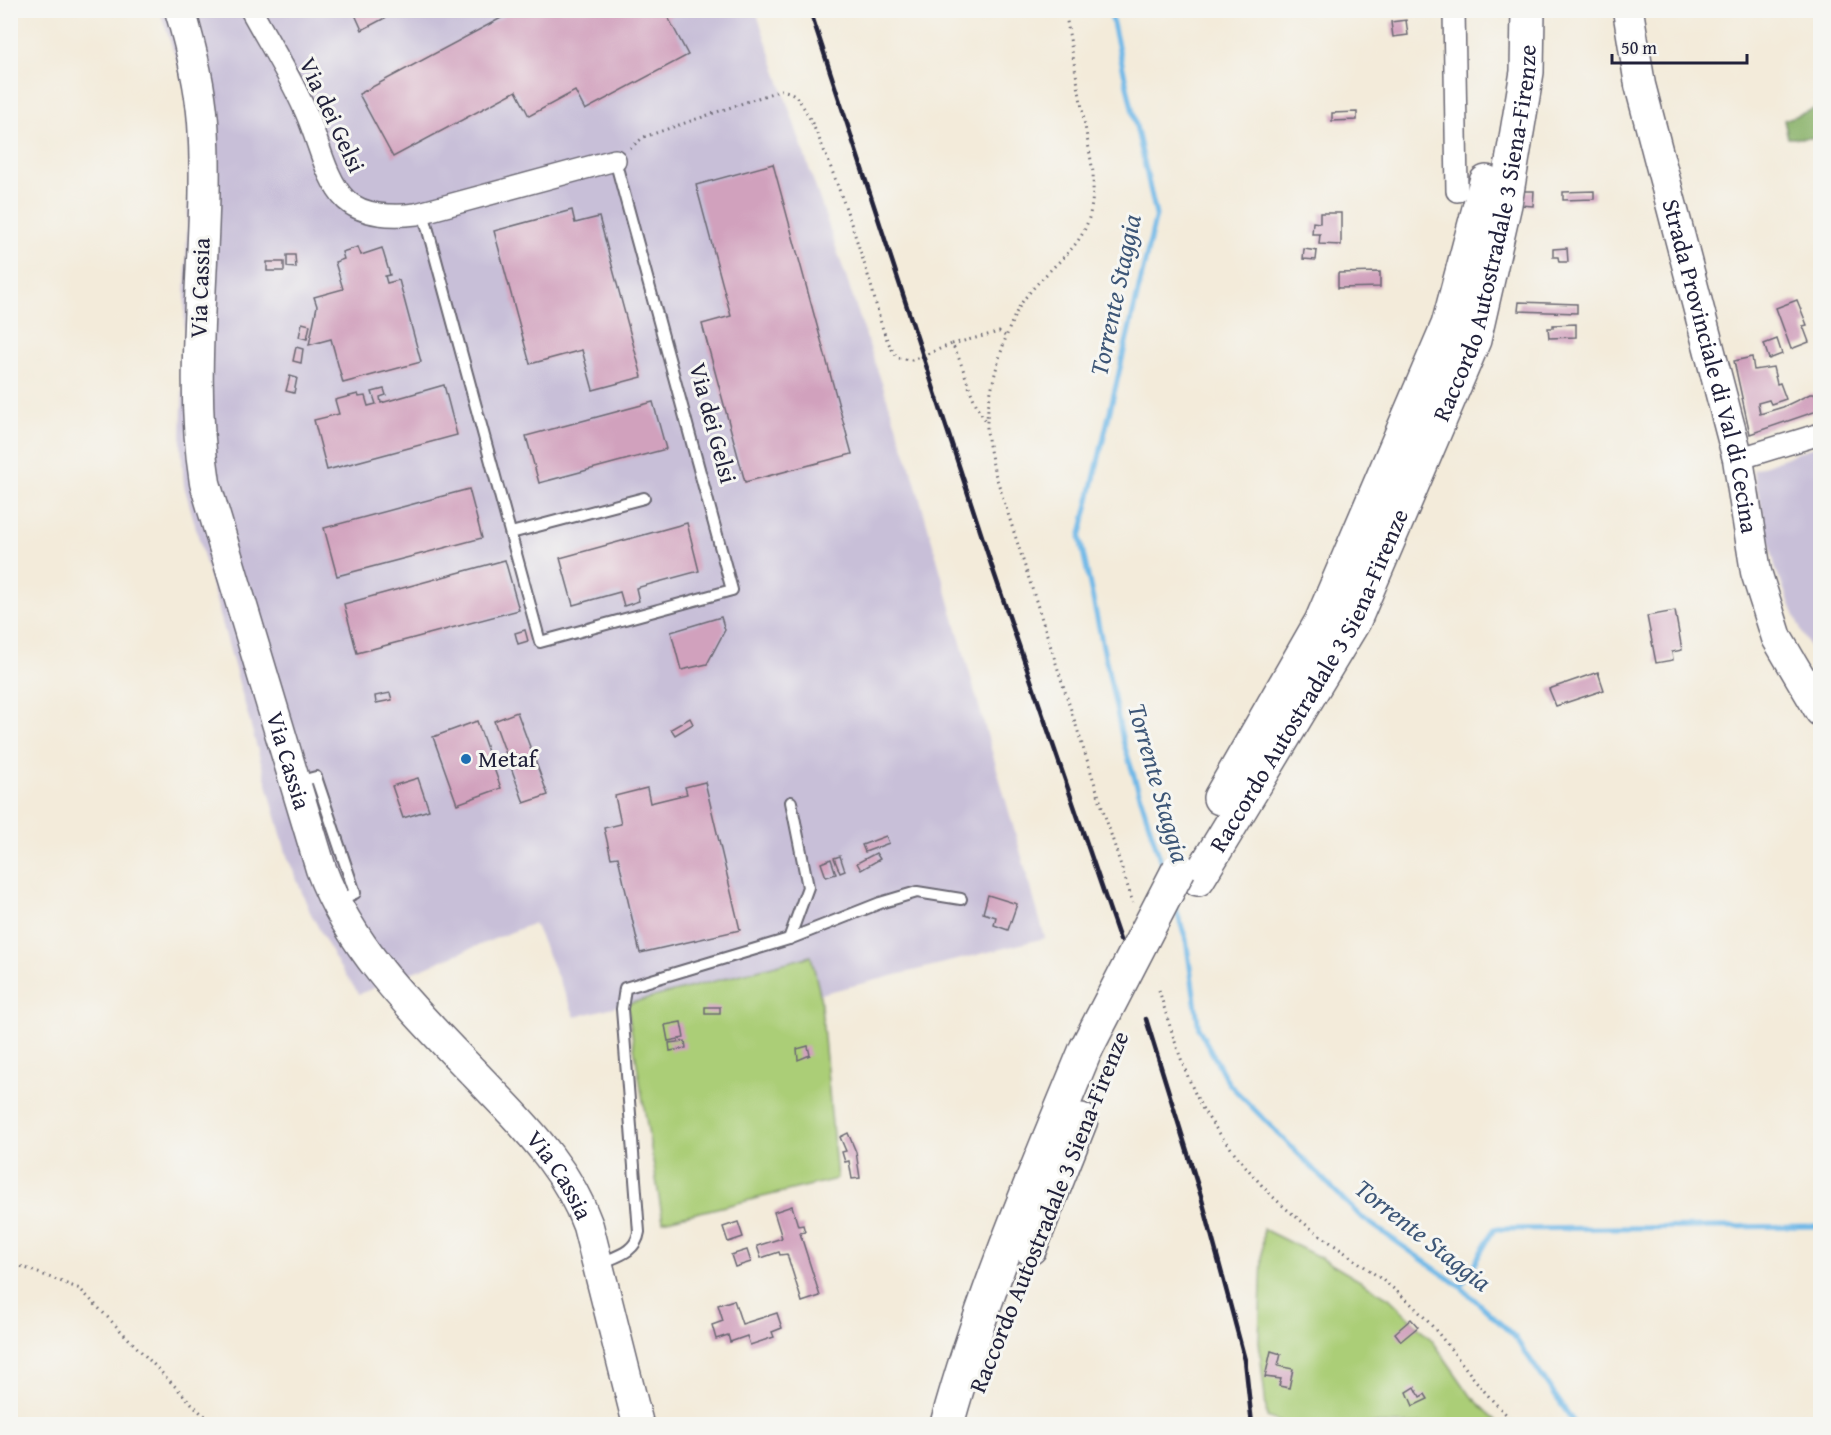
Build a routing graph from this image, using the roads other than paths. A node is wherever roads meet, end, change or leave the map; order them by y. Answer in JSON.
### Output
{"nodes":[{"id":1,"x":180,"y":10,"type":"edge"},
{"id":2,"x":251,"y":10,"type":"edge"},
{"id":3,"x":1454,"y":10,"type":"edge"},
{"id":4,"x":1507,"y":10,"type":"edge"},
{"id":5,"x":1528,"y":10,"type":"edge"},
{"id":6,"x":1628,"y":10,"type":"edge"},
{"id":7,"x":615,"y":160,"type":"joint"},
{"id":8,"x":1456,"y":191,"type":"dead end"},
{"id":9,"x":423,"y":212,"type":"junction"},
{"id":10,"x":1821,"y":434,"type":"edge"},
{"id":11,"x":1738,"y":459,"type":"junction"},
{"id":12,"x":644,"y":498,"type":"dead end"},
{"id":13,"x":511,"y":533,"type":"junction"},
{"id":14,"x":1821,"y":711,"type":"edge"},
{"id":15,"x":791,"y":802,"type":"dead end"},
{"id":16,"x":1189,"y":874,"type":"junction"},
{"id":17,"x":962,"y":899,"type":"dead end"},
{"id":18,"x":789,"y":939,"type":"junction"},
{"id":19,"x":1095,"y":1054,"type":"junction"},
{"id":20,"x":598,"y":1264,"type":"junction"},
{"id":21,"x":638,"y":1425,"type":"edge"},
{"id":22,"x":946,"y":1425,"type":"edge"},
{"id":23,"x":967,"y":1425,"type":"edge"}],
"edges":[{"from":1,"to":20,"type":"main road","name":"Via Cassia"},
{"from":2,"to":9,"type":"street","name":"Via dei Gelsi"},
{"from":3,"to":8,"type":"street"},
{"from":4,"to":16,"type":"highway","name":"Raccordo Autostradale 3 Siena-Firenze"},
{"from":5,"to":16,"type":"highway","name":"Raccordo Autostradale 3 Siena-Firenze"},
{"from":6,"to":11,"type":"main road","name":"Strada Provinciale di Val di Cecina"},
{"from":7,"to":9,"type":"street","name":"Via dei Gelsi"},
{"from":7,"to":13,"type":"lane","name":"Via dei Gelsi"},
{"from":9,"to":13,"type":"lane","name":"Via dei Gelsi"},
{"from":10,"to":11,"type":"street"},
{"from":11,"to":14,"type":"main road","name":"Strada Provinciale di Val di Cecina"},
{"from":12,"to":13,"type":"lane"},
{"from":15,"to":18,"type":"lane"},
{"from":16,"to":19,"type":"highway","name":"Raccordo Autostradale 3 Siena-Firenze","bridge":true},
{"from":17,"to":18,"type":"lane"},
{"from":18,"to":20,"type":"lane"},
{"from":19,"to":22,"type":"highway","name":"Raccordo Autostradale 3 Siena-Firenze"},
{"from":19,"to":23,"type":"highway","name":"Raccordo Autostradale 3 Siena-Firenze"},
{"from":20,"to":21,"type":"main road","name":"Via Cassia"}]}
